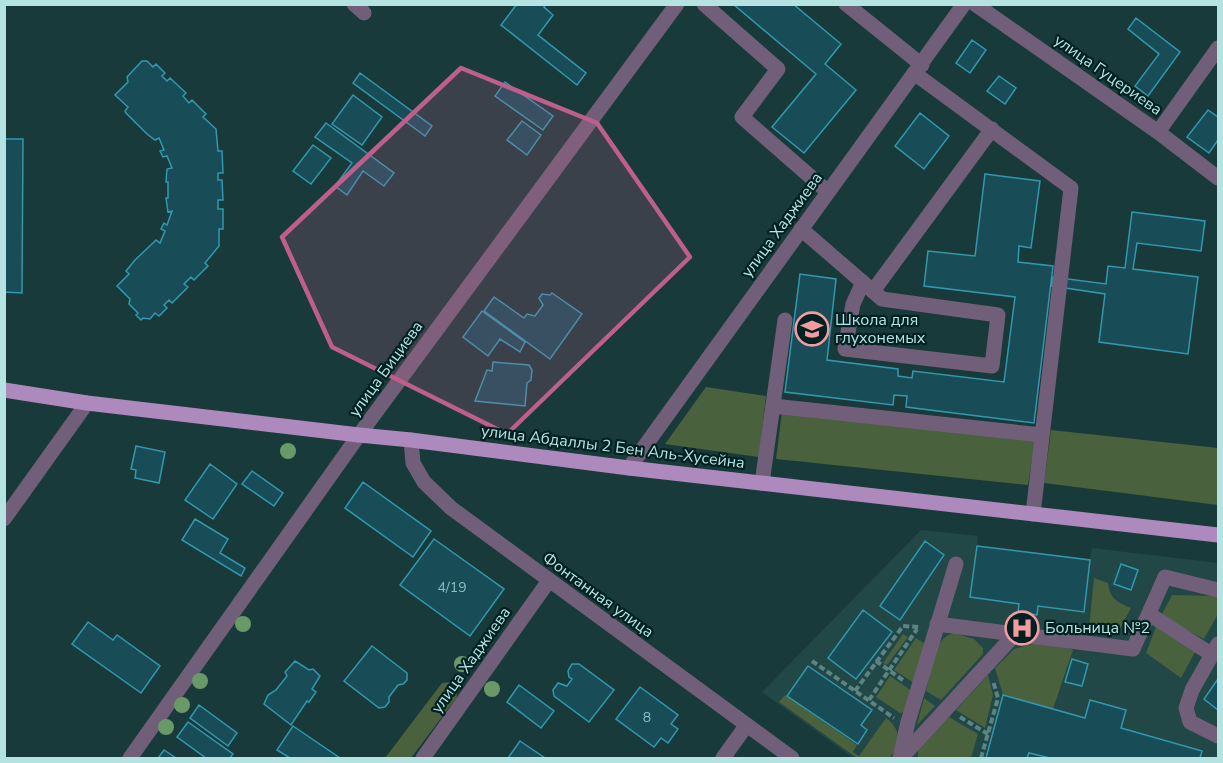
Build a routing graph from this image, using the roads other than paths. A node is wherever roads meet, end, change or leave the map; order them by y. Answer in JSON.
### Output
{"nodes":[{"id":1,"x":677,"y":4,"type":"edge"},
{"id":2,"x":704,"y":4,"type":"edge"},
{"id":3,"x":846,"y":4,"type":"edge"},
{"id":4,"x":964,"y":4,"type":"edge"},
{"id":5,"x":975,"y":4,"type":"edge"},
{"id":6,"x":1218,"y":48,"type":"edge"},
{"id":7,"x":918,"y":69,"type":"junction"},
{"id":8,"x":992,"y":129,"type":"junction"},
{"id":9,"x":1158,"y":132,"type":"junction"},
{"id":10,"x":1218,"y":178,"type":"edge"},
{"id":11,"x":828,"y":192,"type":"junction"},
{"id":12,"x":801,"y":229,"type":"junction"},
{"id":13,"x":868,"y":286,"type":"junction"},
{"id":14,"x":785,"y":320,"type":"dead end"},
{"id":15,"x":4,"y":390,"type":"edge"},
{"id":16,"x":87,"y":403,"type":"junction"},
{"id":17,"x":773,"y":406,"type":"junction"},
{"id":18,"x":359,"y":435,"type":"junction"},
{"id":19,"x":1042,"y":435,"type":"junction"},
{"id":20,"x":411,"y":440,"type":"junction"},
{"id":21,"x":629,"y":468,"type":"junction"},
{"id":22,"x":762,"y":483,"type":"junction"},
{"id":23,"x":1033,"y":514,"type":"junction"},
{"id":24,"x":4,"y":519,"type":"edge"},
{"id":25,"x":1218,"y":535,"type":"edge"},
{"id":26,"x":956,"y":564,"type":"dead end"},
{"id":27,"x":548,"y":582,"type":"junction"},
{"id":28,"x":1218,"y":590,"type":"edge"},
{"id":29,"x":1149,"y":614,"type":"junction"},
{"id":30,"x":937,"y":624,"type":"junction"},
{"id":31,"x":1016,"y":633,"type":"junction"},
{"id":32,"x":1215,"y":649,"type":"edge"},
{"id":33,"x":746,"y":726,"type":"junction"},
{"id":34,"x":1218,"y":736,"type":"edge"},
{"id":35,"x":130,"y":759,"type":"edge"},
{"id":36,"x":423,"y":759,"type":"edge"},
{"id":37,"x":723,"y":759,"type":"edge"},
{"id":38,"x":792,"y":759,"type":"edge"},
{"id":39,"x":901,"y":759,"type":"edge"}],
"edges":[{"from":1,"to":18,"type":"street","name":"улица Бициева"},
{"from":2,"to":11,"type":"street"},
{"from":3,"to":7,"type":"street"},
{"from":4,"to":7,"type":"street","name":"улица Хаджиева"},
{"from":5,"to":9,"type":"street","name":"улица Гуцериева"},
{"from":6,"to":9,"type":"street"},
{"from":7,"to":8,"type":"street"},
{"from":7,"to":11,"type":"street","name":"улица Хаджиева"},
{"from":8,"to":13,"type":"street"},
{"from":8,"to":19,"type":"street"},
{"from":9,"to":10,"type":"street","name":"улица Гуцериева"},
{"from":11,"to":12,"type":"street","name":"улица Хаджиева"},
{"from":12,"to":13,"type":"street"},
{"from":12,"to":21,"type":"street","name":"улица Хаджиева"},
{"from":13,"to":13,"type":"street"},
{"from":14,"to":17,"type":"street"},
{"from":15,"to":16,"type":"main road","name":"улица Абдаллы 2 Бен Аль-Хусейна"},
{"from":16,"to":18,"type":"main road","name":"улица Абдаллы 2 Бен Аль-Хусейна"},
{"from":16,"to":24,"type":"street"},
{"from":17,"to":19,"type":"street"},
{"from":17,"to":22,"type":"street"},
{"from":18,"to":20,"type":"main road","name":"улица Абдаллы 2 Бен Аль-Хусейна"},
{"from":18,"to":35,"type":"street","name":"улица Бициева"},
{"from":19,"to":23,"type":"street"},
{"from":20,"to":21,"type":"main road","name":"улица Абдаллы 2 Бен Аль-Хусейна"},
{"from":20,"to":27,"type":"street","name":"Фонтанная улица"},
{"from":21,"to":22,"type":"main road","name":"улица Абдаллы 2 Бен Аль-Хусейна"},
{"from":22,"to":23,"type":"main road","name":"улица Абдаллы 2 Бен Аль-Хусейна"},
{"from":23,"to":25,"type":"main road","name":"улица Абдаллы 2 Бен Аль-Хусейна"},
{"from":26,"to":30,"type":"street"},
{"from":27,"to":33,"type":"street","name":"Фонтанная улица"},
{"from":27,"to":36,"type":"street","name":"улица Хаджиева"},
{"from":28,"to":29,"type":"street"},
{"from":29,"to":31,"type":"street"},
{"from":29,"to":32,"type":"street"},
{"from":30,"to":31,"type":"street"},
{"from":30,"to":39,"type":"street"},
{"from":31,"to":39,"type":"street"},
{"from":32,"to":34,"type":"street"},
{"from":33,"to":37,"type":"street"},
{"from":33,"to":38,"type":"street","name":"Фонтанная улица"}]}
